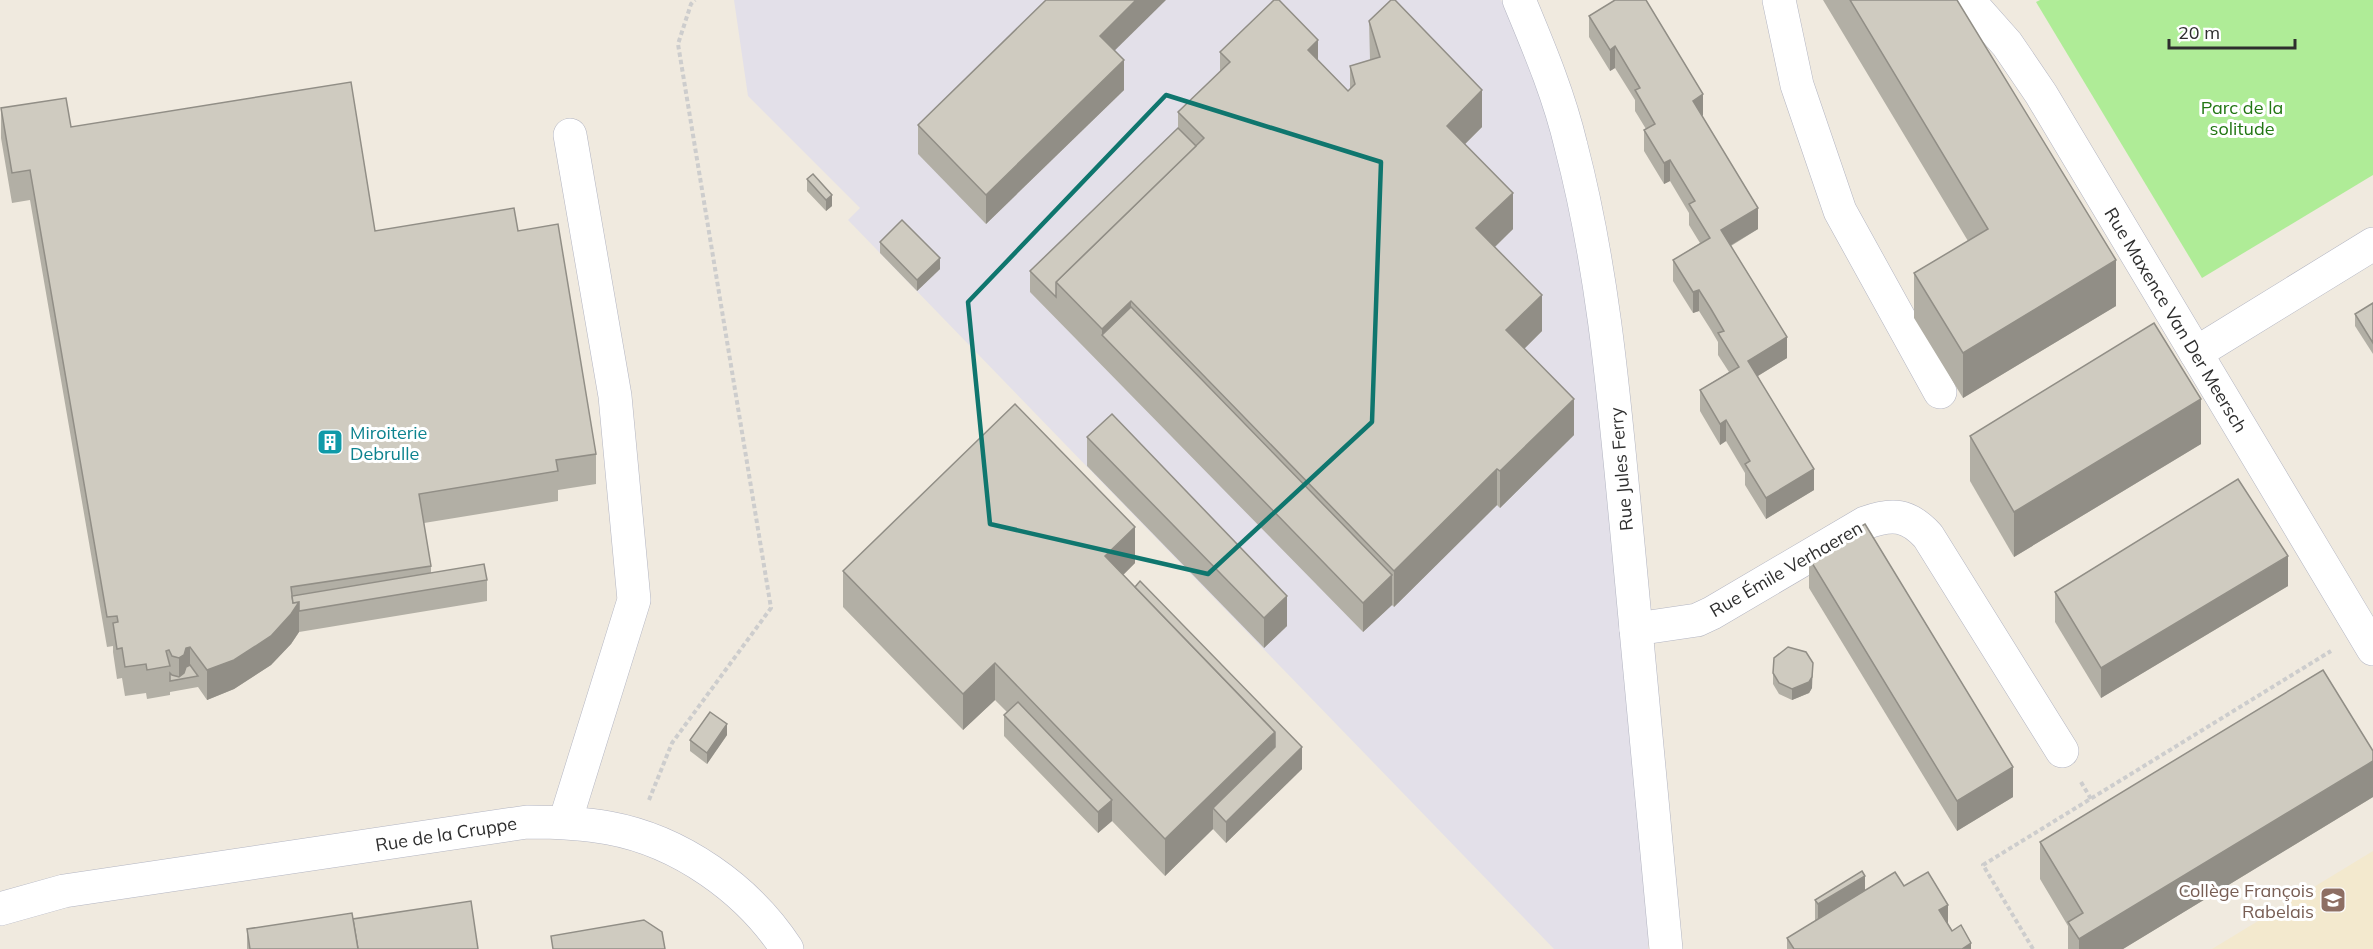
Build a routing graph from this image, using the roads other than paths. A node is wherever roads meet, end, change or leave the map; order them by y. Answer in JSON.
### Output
{"nodes":[{"id":1,"x":1519,"y":0,"type":"edge"},
{"id":2,"x":1779,"y":0,"type":"edge"},
{"id":3,"x":1968,"y":0,"type":"edge"},
{"id":4,"x":570,"y":135,"type":"dead end"},
{"id":5,"x":2373,"y":244,"type":"edge"},
{"id":6,"x":2196,"y":353,"type":"junction"},
{"id":7,"x":1940,"y":392,"type":"dead end"},
{"id":8,"x":1636,"y":629,"type":"junction"},
{"id":9,"x":2368,"y":640,"type":"edge"},
{"id":10,"x":2062,"y":751,"type":"dead end"},
{"id":11,"x":565,"y":822,"type":"junction"},
{"id":12,"x":64,"y":891,"type":"junction"},
{"id":13,"x":0,"y":892,"type":"edge"},
{"id":14,"x":0,"y":909,"type":"edge"},
{"id":15,"x":787,"y":949,"type":"edge"},
{"id":16,"x":1666,"y":949,"type":"edge"}],
"edges":[{"from":1,"to":8,"type":"street","name":"Rue Jules Ferry"},
{"from":2,"to":7,"type":"street"},
{"from":3,"to":6,"type":"street","name":"Rue Maxence Van Der Meersch"},
{"from":4,"to":11,"type":"street"},
{"from":5,"to":6,"type":"street"},
{"from":6,"to":9,"type":"street","name":"Rue Maxence Van Der Meersch"},
{"from":8,"to":10,"type":"street","name":"Rue Émile Verhaeren"},
{"from":8,"to":16,"type":"street","name":"Rue Jules Ferry"},
{"from":11,"to":12,"type":"street","name":"Rue de la Cruppe"},
{"from":11,"to":15,"type":"street","name":"Rue de la Cruppe"},
{"from":12,"to":13,"type":"street","name":"Rue de la Cruppe"},
{"from":12,"to":14,"type":"street","name":"Rue de la Cruppe"}]}
